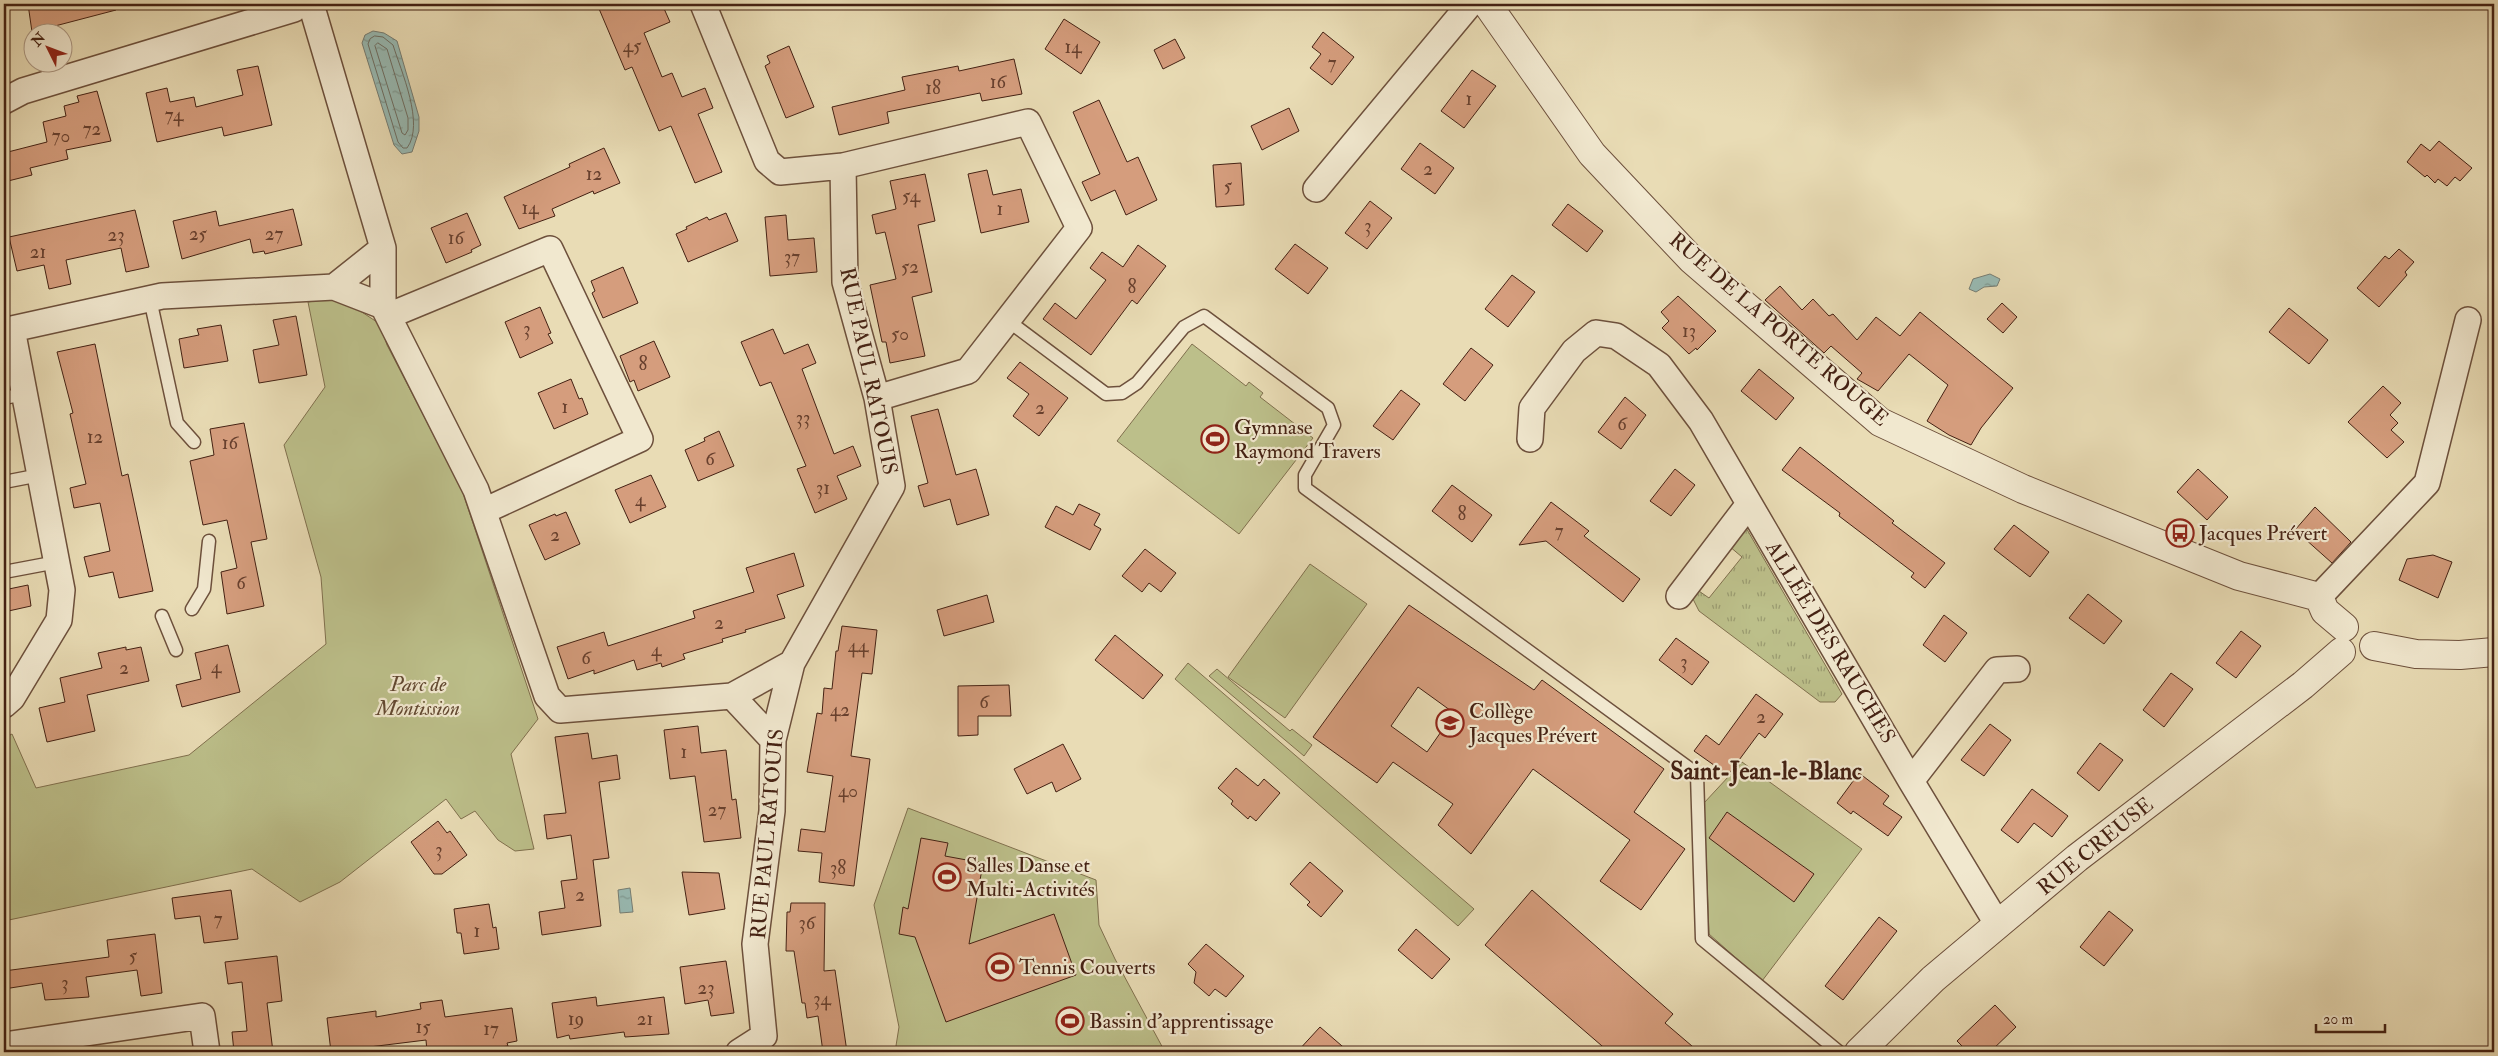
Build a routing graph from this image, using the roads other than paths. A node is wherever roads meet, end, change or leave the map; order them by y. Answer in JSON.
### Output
{"nodes":[{"id":1,"x":299,"y":4,"type":"edge"},
{"id":2,"x":311,"y":4,"type":"edge"},
{"id":3,"x":703,"y":4,"type":"edge"},
{"id":4,"x":1470,"y":4,"type":"edge"},
{"id":5,"x":1486,"y":4,"type":"edge"},
{"id":6,"x":4,"y":101,"type":"edge"},
{"id":7,"x":843,"y":166,"type":"junction"},
{"id":8,"x":1316,"y":188,"type":"dead end"},
{"id":9,"x":382,"y":248,"type":"junction"},
{"id":10,"x":334,"y":287,"type":"junction"},
{"id":11,"x":150,"y":298,"type":"junction"},
{"id":12,"x":385,"y":311,"type":"junction"},
{"id":13,"x":1007,"y":320,"type":"junction"},
{"id":14,"x":2468,"y":320,"type":"dead end"},
{"id":15,"x":14,"y":396,"type":"edge"},
{"id":16,"x":877,"y":398,"type":"junction"},
{"id":17,"x":1530,"y":439,"type":"dead end"},
{"id":18,"x":194,"y":442,"type":"dead end"},
{"id":19,"x":40,"y":475,"type":"junction"},
{"id":20,"x":4,"y":482,"type":"edge"},
{"id":21,"x":1749,"y":504,"type":"junction"},
{"id":22,"x":484,"y":511,"type":"junction"},
{"id":23,"x":209,"y":541,"type":"dead end"},
{"id":24,"x":57,"y":562,"type":"junction"},
{"id":25,"x":4,"y":572,"type":"edge"},
{"id":26,"x":1678,"y":596,"type":"dead end"},
{"id":27,"x":2318,"y":597,"type":"junction"},
{"id":28,"x":192,"y":609,"type":"dead end"},
{"id":29,"x":162,"y":616,"type":"dead end"},
{"id":30,"x":2343,"y":639,"type":"junction"},
{"id":31,"x":176,"y":650,"type":"dead end"},
{"id":32,"x":2494,"y":652,"type":"edge"},
{"id":33,"x":792,"y":663,"type":"junction"},
{"id":34,"x":2017,"y":669,"type":"dead end"},
{"id":35,"x":732,"y":696,"type":"junction"},
{"id":36,"x":4,"y":705,"type":"edge"},
{"id":37,"x":773,"y":740,"type":"junction"},
{"id":38,"x":1911,"y":781,"type":"junction"},
{"id":39,"x":1998,"y":924,"type":"junction"},
{"id":40,"x":770,"y":1044,"type":"edge"},
{"id":41,"x":4,"y":1045,"type":"edge"},
{"id":42,"x":207,"y":1052,"type":"edge"},
{"id":43,"x":739,"y":1052,"type":"edge"},
{"id":44,"x":1839,"y":1052,"type":"edge"},
{"id":45,"x":1859,"y":1052,"type":"edge"}],
"edges":[{"from":1,"to":6,"type":"street"},
{"from":2,"to":9,"type":"street"},
{"from":3,"to":7,"type":"street"},
{"from":4,"to":8,"type":"street"},
{"from":5,"to":27,"type":"street","name":"RUE DE LA PORTE ROUGE"},
{"from":7,"to":13,"type":"street"},
{"from":7,"to":16,"type":"street","name":"RUE PAUL RATOUIS"},
{"from":9,"to":10,"type":"street"},
{"from":9,"to":12,"type":"street"},
{"from":10,"to":11,"type":"street"},
{"from":10,"to":12,"type":"street"},
{"from":11,"to":15,"type":"street"},
{"from":11,"to":18,"type":"lane"},
{"from":12,"to":22,"type":"street"},
{"from":12,"to":22,"type":"street"},
{"from":13,"to":16,"type":"street"},
{"from":13,"to":44,"type":"lane"},
{"from":14,"to":27,"type":"street"},
{"from":15,"to":19,"type":"street"},
{"from":16,"to":33,"type":"street","name":"RUE PAUL RATOUIS"},
{"from":17,"to":21,"type":"street","name":"ALLÉE DES RAUCHES"},
{"from":19,"to":20,"type":"lane"},
{"from":19,"to":24,"type":"street"},
{"from":21,"to":26,"type":"street"},
{"from":21,"to":38,"type":"street","name":"ALLÉE DES RAUCHES"},
{"from":22,"to":35,"type":"street"},
{"from":23,"to":28,"type":"lane"},
{"from":24,"to":25,"type":"lane"},
{"from":24,"to":36,"type":"street"},
{"from":27,"to":30,"type":"street"},
{"from":29,"to":31,"type":"lane"},
{"from":30,"to":32,"type":"street"},
{"from":30,"to":39,"type":"street","name":"RUE CREUSE"},
{"from":33,"to":35,"type":"street"},
{"from":33,"to":37,"type":"street","name":"RUE PAUL RATOUIS"},
{"from":34,"to":38,"type":"street"},
{"from":35,"to":37,"type":"street"},
{"from":37,"to":40,"type":"street","name":"RUE PAUL RATOUIS"},
{"from":38,"to":39,"type":"street","name":"ALLÉE DES RAUCHES"},
{"from":39,"to":45,"type":"street","name":"RUE CREUSE"},
{"from":40,"to":43,"type":"street","name":"RUE PAUL RATOUIS"},
{"from":41,"to":42,"type":"street"}]}
